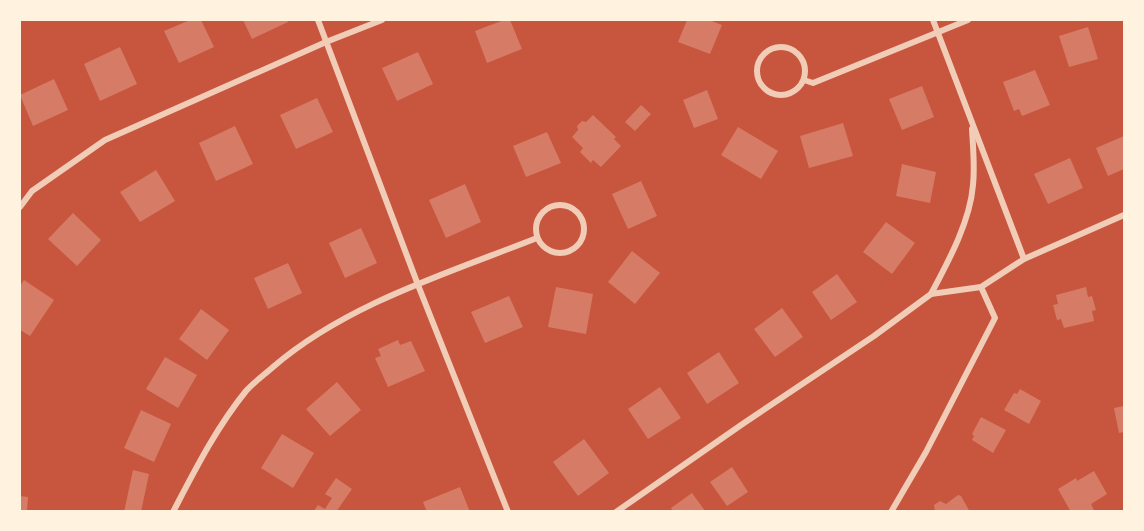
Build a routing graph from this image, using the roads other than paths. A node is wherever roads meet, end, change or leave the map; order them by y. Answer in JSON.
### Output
{"nodes":[{"id":1,"x":318,"y":20,"type":"edge"},
{"id":2,"x":382,"y":20,"type":"edge"},
{"id":3,"x":933,"y":20,"type":"edge"},
{"id":4,"x":968,"y":20,"type":"edge"},
{"id":5,"x":937,"y":32,"type":"junction"},
{"id":6,"x":326,"y":42,"type":"junction"},
{"id":7,"x":804,"y":80,"type":"junction"},
{"id":8,"x":972,"y":122,"type":"junction"},
{"id":9,"x":20,"y":207,"type":"edge"},
{"id":10,"x":1125,"y":215,"type":"edge"},
{"id":11,"x":537,"y":238,"type":"junction"},
{"id":12,"x":1024,"y":259,"type":"junction"},
{"id":13,"x":418,"y":285,"type":"junction"},
{"id":14,"x":981,"y":287,"type":"junction"},
{"id":15,"x":931,"y":294,"type":"junction"},
{"id":16,"x":173,"y":512,"type":"edge"},
{"id":17,"x":508,"y":512,"type":"edge"},
{"id":18,"x":616,"y":512,"type":"edge"},
{"id":19,"x":891,"y":512,"type":"edge"}],
"edges":[{"from":1,"to":6,"type":"street"},
{"from":2,"to":6,"type":"street"},
{"from":3,"to":5,"type":"street"},
{"from":4,"to":5,"type":"street"},
{"from":5,"to":7,"type":"street"},
{"from":5,"to":8,"type":"street"},
{"from":6,"to":9,"type":"street"},
{"from":6,"to":13,"type":"street"},
{"from":7,"to":7,"type":"street"},
{"from":8,"to":12,"type":"street"},
{"from":8,"to":15,"type":"street"},
{"from":10,"to":12,"type":"street"},
{"from":11,"to":11,"type":"street"},
{"from":11,"to":13,"type":"street"},
{"from":12,"to":14,"type":"street"},
{"from":13,"to":16,"type":"street"},
{"from":13,"to":17,"type":"street"},
{"from":14,"to":15,"type":"street"},
{"from":14,"to":19,"type":"street"},
{"from":15,"to":18,"type":"street"}]}
